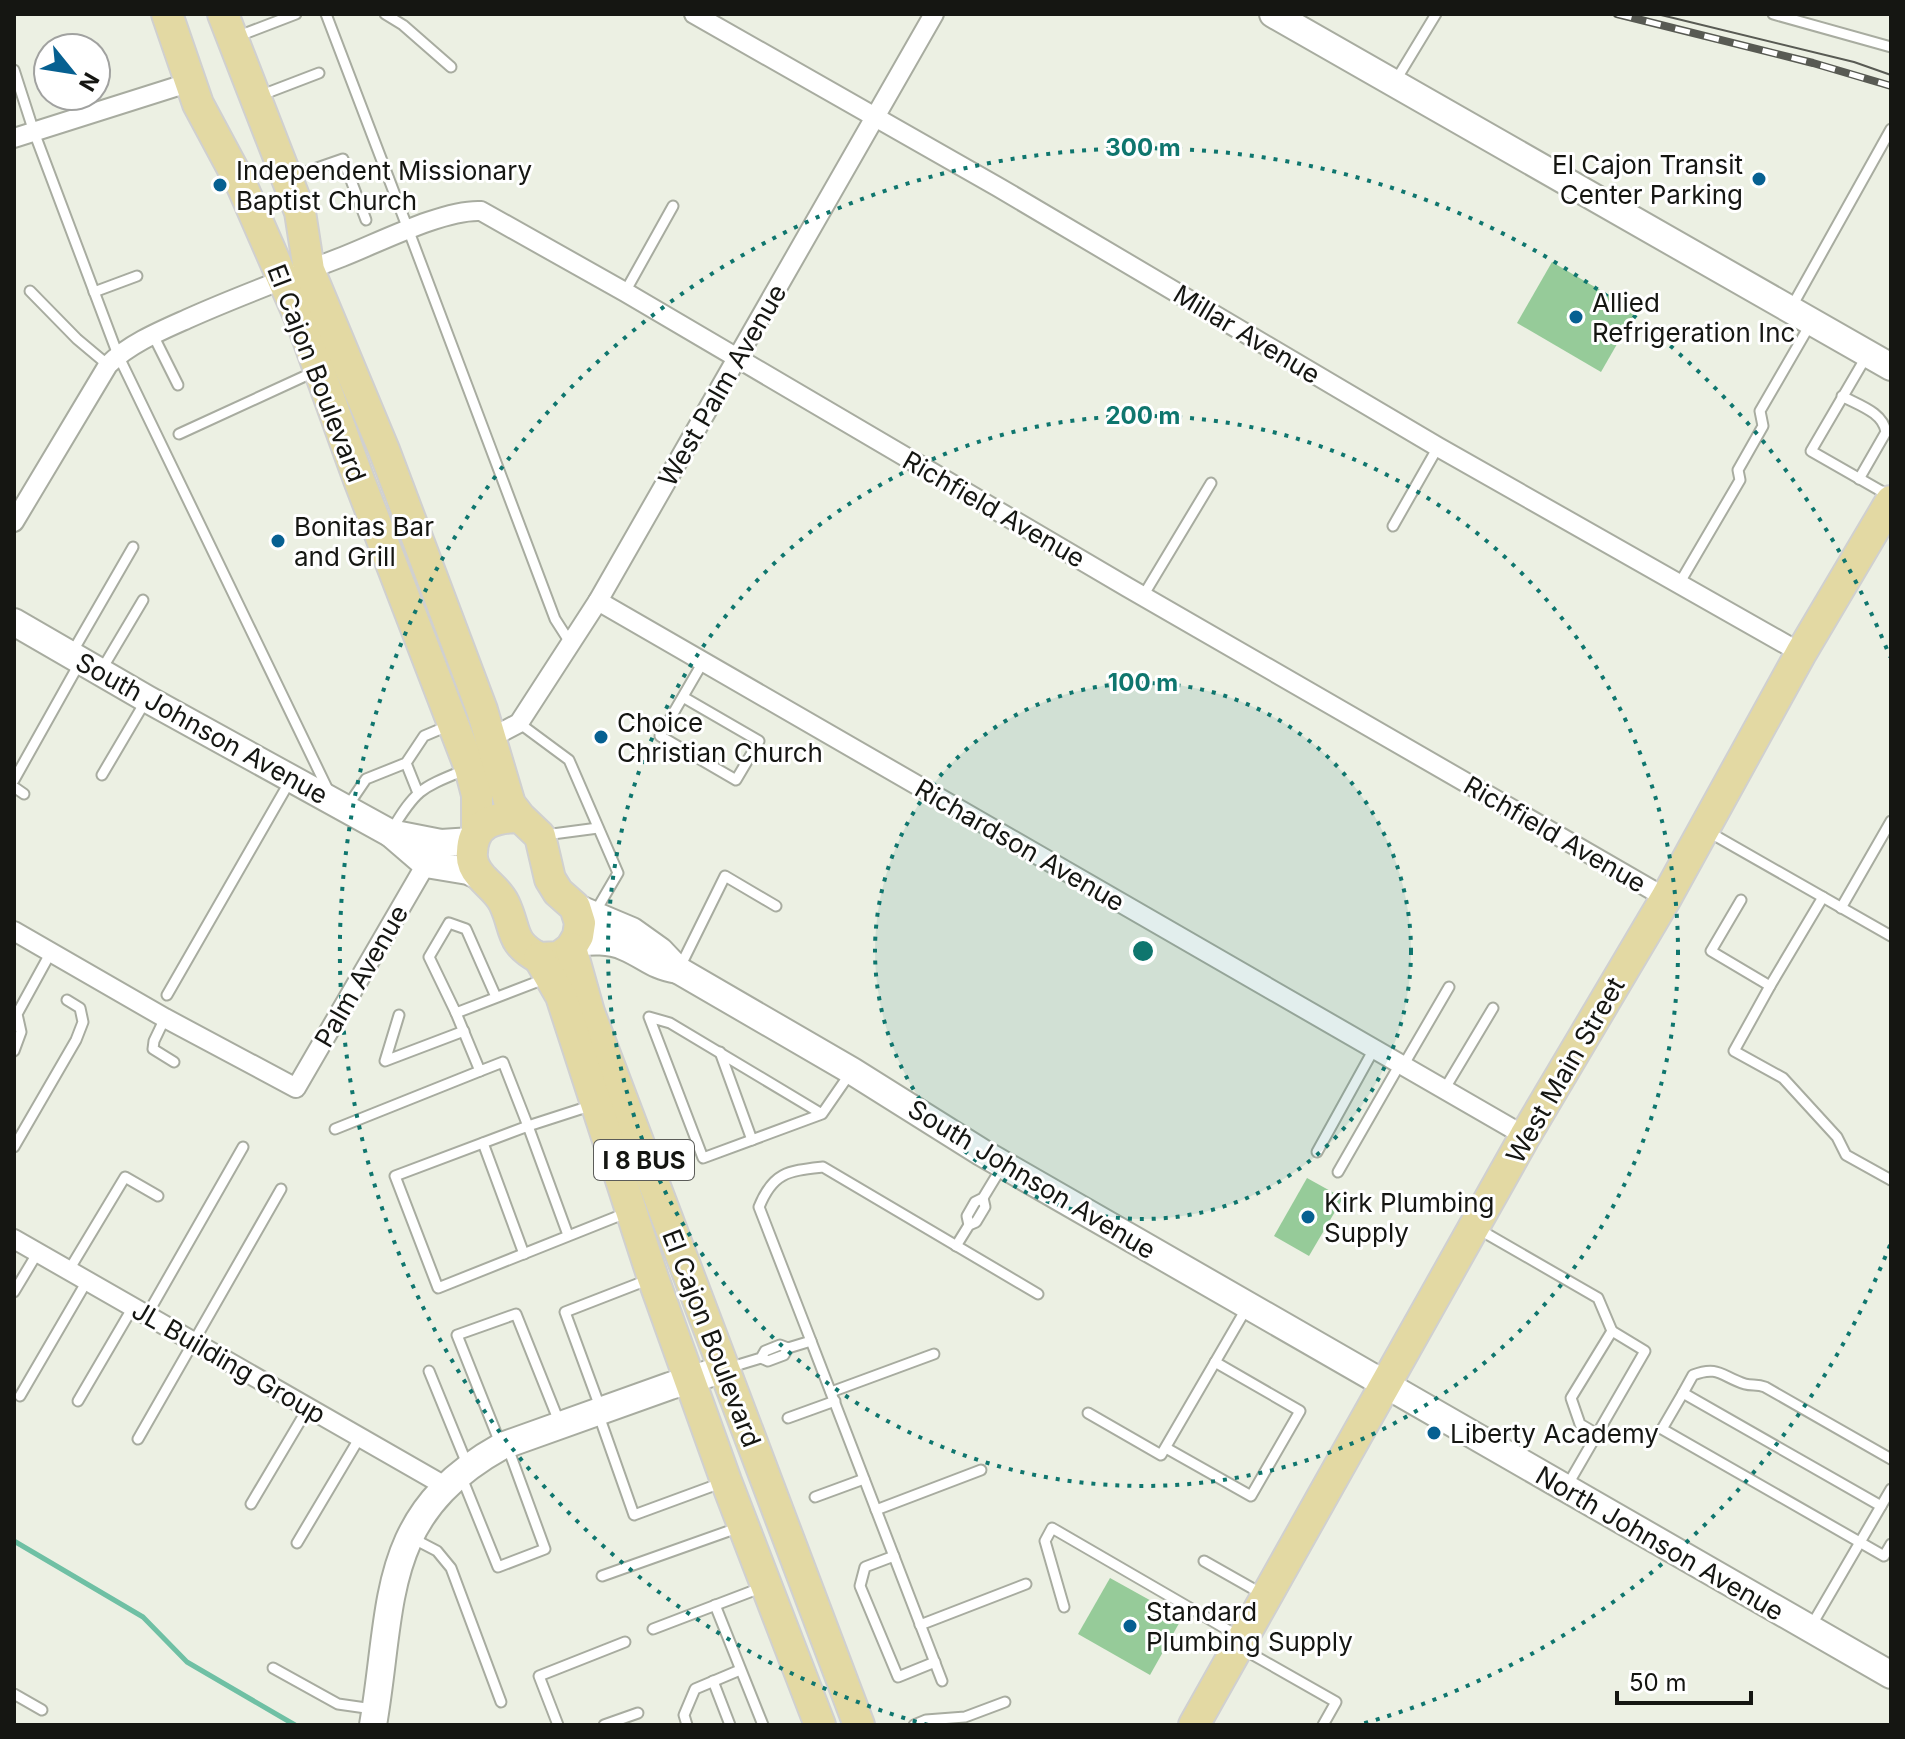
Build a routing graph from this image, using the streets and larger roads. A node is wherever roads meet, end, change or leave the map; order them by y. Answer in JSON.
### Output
{"nodes":[{"id":1,"x":167,"y":14,"type":"edge"},
{"id":2,"x":694,"y":14,"type":"edge"},
{"id":3,"x":934,"y":14,"type":"edge"},
{"id":4,"x":1273,"y":14,"type":"edge"},
{"id":5,"x":228,"y":26,"type":"edge"},
{"id":6,"x":191,"y":82,"type":"junction"},
{"id":7,"x":873,"y":118,"type":"junction"},
{"id":8,"x":14,"y":138,"type":"edge"},
{"id":9,"x":309,"y":270,"type":"junction"},
{"id":10,"x":280,"y":279,"type":"junction"},
{"id":11,"x":738,"y":359,"type":"junction"},
{"id":12,"x":1880,"y":360,"type":"edge"},
{"id":13,"x":1890,"y":505,"type":"edge"},
{"id":14,"x":14,"y":522,"type":"edge"},
{"id":15,"x":598,"y":601,"type":"junction"},
{"id":16,"x":14,"y":622,"type":"edge"},
{"id":17,"x":1801,"y":653,"type":"junction"},
{"id":18,"x":491,"y":738,"type":"junction"},
{"id":19,"x":530,"y":826,"type":"junction"},
{"id":20,"x":390,"y":833,"type":"junction"},
{"id":21,"x":474,"y":836,"type":"junction"},
{"id":22,"x":426,"y":864,"type":"junction"},
{"id":23,"x":481,"y":877,"type":"junction"},
{"id":24,"x":1666,"y":898,"type":"junction"},
{"id":25,"x":584,"y":911,"type":"junction"},
{"id":26,"x":14,"y":931,"type":"edge"},
{"id":27,"x":573,"y":945,"type":"junction"},
{"id":28,"x":544,"y":968,"type":"junction"},
{"id":29,"x":678,"y":970,"type":"junction"},
{"id":30,"x":1525,"y":1136,"type":"junction"},
{"id":31,"x":14,"y":1239,"type":"edge"},
{"id":32,"x":724,"y":1369,"type":"junction"},
{"id":33,"x":691,"y":1380,"type":"junction"},
{"id":34,"x":1387,"y":1386,"type":"junction"},
{"id":35,"x":458,"y":1477,"type":"junction"},
{"id":36,"x":1891,"y":1675,"type":"edge"},
{"id":37,"x":375,"y":1717,"type":"edge"},
{"id":38,"x":820,"y":1725,"type":"edge"},
{"id":39,"x":859,"y":1725,"type":"edge"},
{"id":40,"x":1194,"y":1725,"type":"edge"}],
"edges":[{"from":1,"to":6,"type":"main road","name":"El Cajon Boulevard","number":"I 8 BUS"},
{"from":2,"to":7,"type":"street","name":"Millar Avenue"},
{"from":3,"to":7,"type":"street","name":"West Palm Avenue"},
{"from":4,"to":12,"type":"main road"},
{"from":5,"to":9,"type":"main road","name":"El Cajon Boulevard"},
{"from":6,"to":8,"type":"street"},
{"from":6,"to":10,"type":"main road","name":"El Cajon Boulevard","number":"I 8 BUS"},
{"from":7,"to":11,"type":"street","name":"West Palm Avenue"},
{"from":7,"to":17,"type":"street","name":"Millar Avenue"},
{"from":9,"to":10,"type":"street","name":"Richfield Avenue"},
{"from":9,"to":11,"type":"street","name":"Richfield Avenue"},
{"from":9,"to":18,"type":"main road","name":"El Cajon Boulevard"},
{"from":10,"to":14,"type":"street","name":"Richfield Avenue"},
{"from":10,"to":21,"type":"main road","name":"El Cajon Boulevard","number":"I 8 BUS"},
{"from":11,"to":15,"type":"street","name":"West Palm Avenue"},
{"from":11,"to":24,"type":"street","name":"Richfield Avenue"},
{"from":13,"to":17,"type":"main road","name":"West Main Street"},
{"from":15,"to":18,"type":"street","name":"West Palm Avenue"},
{"from":15,"to":30,"type":"street","name":"Richardson Avenue"},
{"from":16,"to":20,"type":"main road","name":"South Johnson Avenue"},
{"from":17,"to":24,"type":"main road","name":"West Main Street"},
{"from":18,"to":19,"type":"main road","name":"El Cajon Boulevard"},
{"from":19,"to":21,"type":"main road"},
{"from":19,"to":25,"type":"main road","name":"El Cajon Boulevard"},
{"from":20,"to":21,"type":"main road","name":"South Johnson Avenue"},
{"from":20,"to":22,"type":"main road","name":"South Johnson Avenue"},
{"from":21,"to":23,"type":"main road","number":"I 8 BUS"},
{"from":22,"to":23,"type":"main road"},
{"from":22,"to":26,"type":"street","name":"Palm Avenue"},
{"from":23,"to":28,"type":"main road","number":"I 8 BUS"},
{"from":24,"to":30,"type":"main road","name":"West Main Street"},
{"from":25,"to":27,"type":"main road","number":"I 8 BUS"},
{"from":25,"to":29,"type":"main road","name":"South Johnson Avenue"},
{"from":27,"to":28,"type":"main road"},
{"from":27,"to":29,"type":"main road","name":"South Johnson Avenue"},
{"from":27,"to":32,"type":"main road","name":"El Cajon Boulevard","number":"I 8 BUS"},
{"from":28,"to":33,"type":"main road","name":"El Cajon Boulevard","number":"I 8 BUS"},
{"from":29,"to":34,"type":"main road","name":"South Johnson Avenue"},
{"from":30,"to":34,"type":"main road","name":"West Main Street"},
{"from":31,"to":35,"type":"street","name":"JL Building Group"},
{"from":32,"to":33,"type":"main road"},
{"from":32,"to":39,"type":"main road","name":"El Cajon Boulevard","number":"I 8 BUS"},
{"from":33,"to":35,"type":"main road"},
{"from":33,"to":38,"type":"main road","name":"El Cajon Boulevard","number":"I 8 BUS"},
{"from":34,"to":36,"type":"main road","name":"North Johnson Avenue"},
{"from":34,"to":40,"type":"main road","name":"West Main Street"},
{"from":35,"to":37,"type":"main road"}]}
